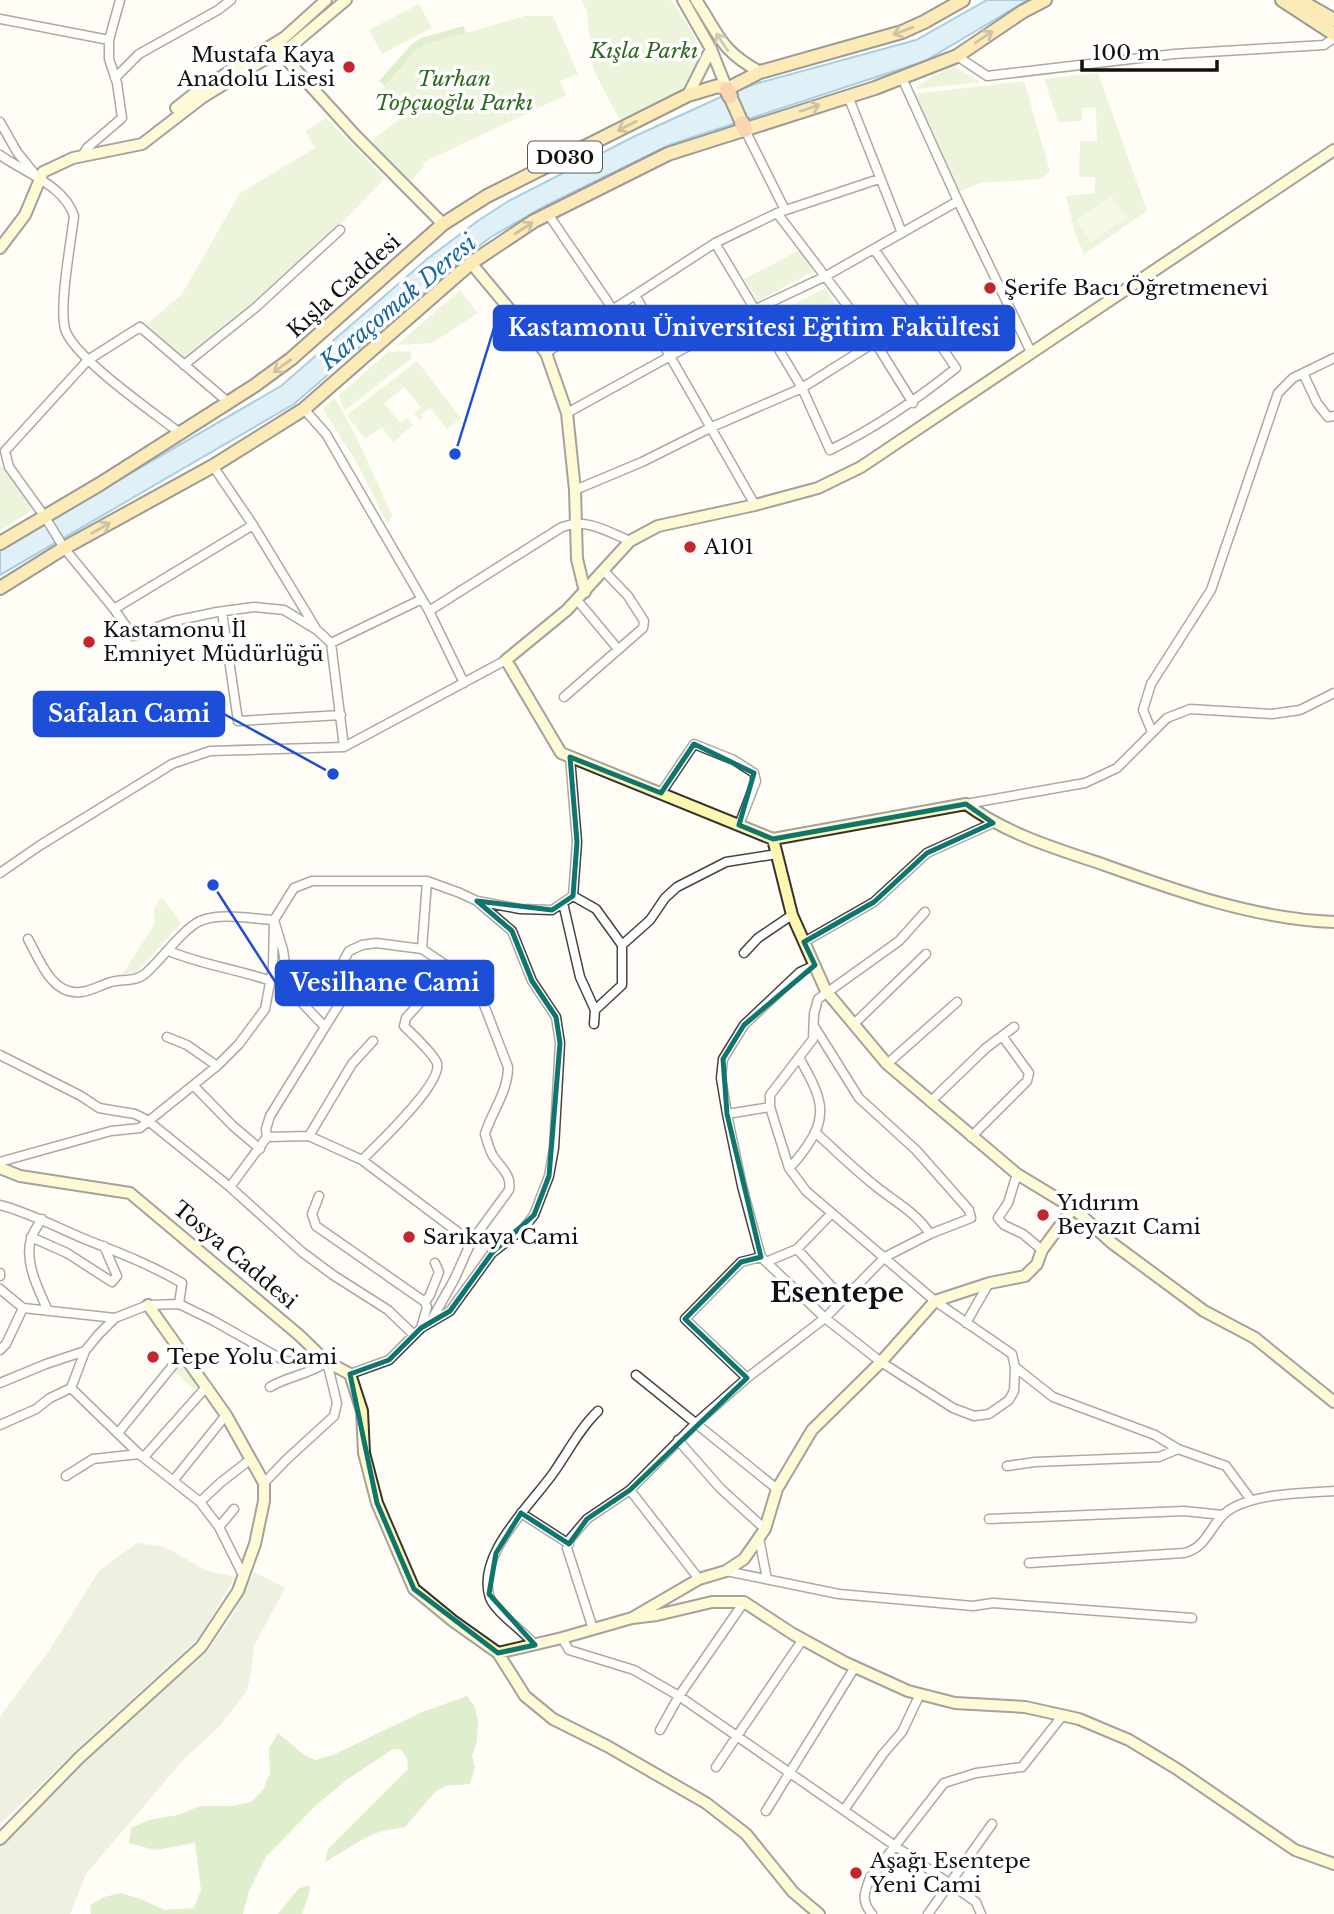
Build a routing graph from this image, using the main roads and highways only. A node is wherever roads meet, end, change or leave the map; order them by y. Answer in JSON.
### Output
{"nodes":[{"id":1,"x":963,"y":0,"type":"edge"},
{"id":2,"x":1045,"y":0,"type":"edge"},
{"id":3,"x":1282,"y":0,"type":"edge"},
{"id":4,"x":1299,"y":0,"type":"edge"},
{"id":5,"x":1334,"y":20,"type":"edge"},
{"id":6,"x":1334,"y":36,"type":"edge"},
{"id":7,"x":729,"y":92,"type":"junction"},
{"id":8,"x":743,"y":126,"type":"junction"},
{"id":9,"x":0,"y":543,"type":"edge"},
{"id":10,"x":0,"y":588,"type":"edge"}],
"edges":[{"from":1,"to":7,"type":"main road","name":"Kışla Caddesi","one_way":true},
{"from":8,"to":2,"type":"main road","one_way":true},
{"from":3,"to":6,"type":"main road"},
{"from":4,"to":5,"type":"main road"},
{"from":7,"to":8,"type":"main road"},
{"from":7,"to":9,"type":"main road","name":"Kışla Caddesi","number":"D030","one_way":true},
{"from":10,"to":8,"type":"main road","one_way":true}]}
